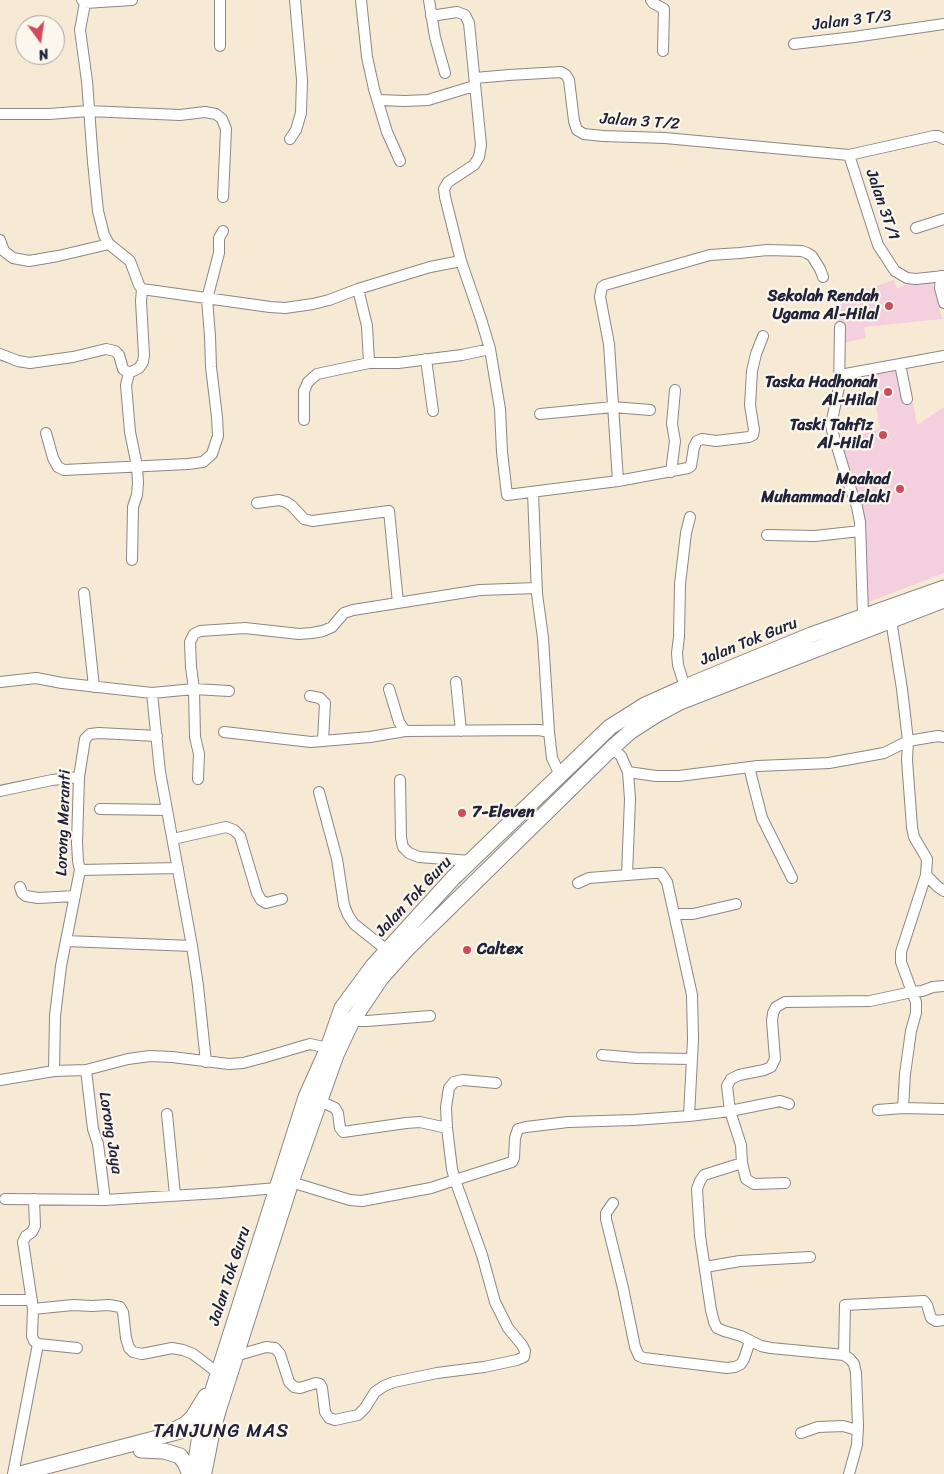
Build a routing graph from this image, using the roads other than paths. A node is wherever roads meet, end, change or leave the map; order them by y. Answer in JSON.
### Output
{"nodes":[{"id":1,"x":132,"y":0,"type":"edge"},
{"id":2,"x":220,"y":0,"type":"edge"},
{"id":3,"x":295,"y":0,"type":"edge"},
{"id":4,"x":361,"y":0,"type":"edge"},
{"id":5,"x":429,"y":0,"type":"edge"},
{"id":6,"x":651,"y":0,"type":"edge"},
{"id":7,"x":83,"y":1,"type":"edge"},
{"id":8,"x":431,"y":16,"type":"junction"},
{"id":9,"x":944,"y":24,"type":"edge"},
{"id":10,"x":794,"y":44,"type":"dead end"},
{"id":11,"x":220,"y":46,"type":"dead end"},
{"id":12,"x":663,"y":51,"type":"dead end"},
{"id":13,"x":445,"y":72,"type":"dead end"},
{"id":14,"x":475,"y":82,"type":"junction"},
{"id":15,"x":378,"y":100,"type":"junction"},
{"id":16,"x":88,"y":111,"type":"junction"},
{"id":17,"x":0,"y":114,"type":"edge"},
{"id":18,"x":944,"y":138,"type":"edge"},
{"id":19,"x":290,"y":139,"type":"dead end"},
{"id":20,"x":849,"y":155,"type":"junction"},
{"id":21,"x":400,"y":161,"type":"dead end"},
{"id":22,"x":223,"y":197,"type":"dead end"},
{"id":23,"x":944,"y":219,"type":"edge"},
{"id":24,"x":916,"y":228,"type":"dead end"},
{"id":25,"x":223,"y":231,"type":"dead end"},
{"id":26,"x":0,"y":240,"type":"edge"},
{"id":27,"x":109,"y":244,"type":"junction"},
{"id":28,"x":461,"y":261,"type":"junction"},
{"id":29,"x":943,"y":276,"type":"edge"},
{"id":30,"x":823,"y":277,"type":"dead end"},
{"id":31,"x":142,"y":289,"type":"junction"},
{"id":32,"x":358,"y":289,"type":"junction"},
{"id":33,"x":207,"y":299,"type":"junction"},
{"id":34,"x":944,"y":303,"type":"edge"},
{"id":35,"x":840,"y":327,"type":"dead end"},
{"id":36,"x":763,"y":336,"type":"dead end"},
{"id":37,"x":490,"y":349,"type":"junction"},
{"id":38,"x":0,"y":354,"type":"edge"},
{"id":39,"x":944,"y":356,"type":"edge"},
{"id":40,"x":426,"y":359,"type":"junction"},
{"id":41,"x":369,"y":363,"type":"junction"},
{"id":42,"x":900,"y":364,"type":"junction"},
{"id":43,"x":129,"y":373,"type":"junction"},
{"id":44,"x":840,"y":375,"type":"junction"},
{"id":45,"x":675,"y":390,"type":"dead end"},
{"id":46,"x":907,"y":399,"type":"dead end"},
{"id":47,"x":612,"y":407,"type":"junction"},
{"id":48,"x":650,"y":410,"type":"dead end"},
{"id":49,"x":433,"y":412,"type":"dead end"},
{"id":50,"x":540,"y":414,"type":"dead end"},
{"id":51,"x":304,"y":420,"type":"dead end"},
{"id":52,"x":46,"y":433,"type":"dead end"},
{"id":53,"x":137,"y":466,"type":"junction"},
{"id":54,"x":671,"y":472,"type":"junction"},
{"id":55,"x":618,"y":481,"type":"junction"},
{"id":56,"x":533,"y":492,"type":"junction"},
{"id":57,"x":258,"y":503,"type":"dead end"},
{"id":58,"x":690,"y":517,"type":"dead end"},
{"id":59,"x":860,"y":531,"type":"junction"},
{"id":60,"x":767,"y":535,"type":"dead end"},
{"id":61,"x":132,"y":560,"type":"dead end"},
{"id":62,"x":537,"y":588,"type":"junction"},
{"id":63,"x":944,"y":588,"type":"edge"},
{"id":64,"x":84,"y":592,"type":"dead end"},
{"id":65,"x":944,"y":600,"type":"edge"},
{"id":66,"x":398,"y":603,"type":"junction"},
{"id":67,"x":891,"y":620,"type":"junction"},
{"id":68,"x":864,"y":623,"type":"junction"},
{"id":69,"x":0,"y":682,"type":"edge"},
{"id":70,"x":456,"y":682,"type":"dead end"},
{"id":71,"x":94,"y":687,"type":"junction"},
{"id":72,"x":686,"y":687,"type":"junction"},
{"id":73,"x":194,"y":689,"type":"junction"},
{"id":74,"x":389,"y":689,"type":"dead end"},
{"id":75,"x":229,"y":691,"type":"dead end"},
{"id":76,"x":152,"y":693,"type":"junction"},
{"id":77,"x":310,"y":696,"type":"dead end"},
{"id":78,"x":461,"y":731,"type":"junction"},
{"id":79,"x":224,"y":732,"type":"dead end"},
{"id":80,"x":405,"y":732,"type":"junction"},
{"id":81,"x":549,"y":732,"type":"junction"},
{"id":82,"x":157,"y":736,"type":"junction"},
{"id":83,"x":944,"y":737,"type":"edge"},
{"id":84,"x":323,"y":740,"type":"junction"},
{"id":85,"x":908,"y":741,"type":"junction"},
{"id":86,"x":612,"y":748,"type":"junction"},
{"id":87,"x":749,"y":767,"type":"junction"},
{"id":88,"x":628,"y":772,"type":"junction"},
{"id":89,"x":560,"y":775,"type":"junction"},
{"id":90,"x":79,"y":777,"type":"junction"},
{"id":91,"x":198,"y":779,"type":"dead end"},
{"id":92,"x":400,"y":780,"type":"dead end"},
{"id":93,"x":0,"y":791,"type":"edge"},
{"id":94,"x":318,"y":792,"type":"dead end"},
{"id":95,"x":100,"y":809,"type":"dead end"},
{"id":96,"x":167,"y":810,"type":"junction"},
{"id":97,"x":494,"y":838,"type":"junction"},
{"id":98,"x":173,"y":839,"type":"junction"},
{"id":99,"x":507,"y":851,"type":"junction"},
{"id":100,"x":471,"y":861,"type":"junction"},
{"id":101,"x":178,"y":868,"type":"junction"},
{"id":102,"x":80,"y":870,"type":"junction"},
{"id":103,"x":627,"y":875,"type":"junction"},
{"id":104,"x":926,"y":876,"type":"junction"},
{"id":105,"x":792,"y":878,"type":"dead end"},
{"id":106,"x":578,"y":883,"type":"dead end"},
{"id":107,"x":20,"y":887,"type":"dead end"},
{"id":108,"x":944,"y":891,"type":"edge"},
{"id":109,"x":75,"y":896,"type":"junction"},
{"id":110,"x":282,"y":900,"type":"dead end"},
{"id":111,"x":736,"y":904,"type":"dead end"},
{"id":112,"x":674,"y":914,"type":"junction"},
{"id":113,"x":66,"y":941,"type":"junction"},
{"id":114,"x":192,"y":946,"type":"junction"},
{"id":115,"x":388,"y":951,"type":"junction"},
{"id":116,"x":944,"y":986,"type":"edge"},
{"id":117,"x":912,"y":992,"type":"junction"},
{"id":118,"x":430,"y":1016,"type":"dead end"},
{"id":119,"x":352,"y":1020,"type":"junction"},
{"id":120,"x":328,"y":1048,"type":"junction"},
{"id":121,"x":602,"y":1055,"type":"dead end"},
{"id":122,"x":691,"y":1059,"type":"junction"},
{"id":123,"x":206,"y":1062,"type":"junction"},
{"id":124,"x":86,"y":1070,"type":"junction"},
{"id":125,"x":54,"y":1071,"type":"junction"},
{"id":126,"x":0,"y":1080,"type":"edge"},
{"id":127,"x":496,"y":1083,"type":"dead end"},
{"id":128,"x":320,"y":1101,"type":"junction"},
{"id":129,"x":789,"y":1104,"type":"dead end"},
{"id":130,"x":903,"y":1108,"type":"junction"},
{"id":131,"x":944,"y":1109,"type":"edge"},
{"id":132,"x":878,"y":1110,"type":"dead end"},
{"id":133,"x":730,"y":1111,"type":"junction"},
{"id":134,"x":167,"y":1114,"type":"dead end"},
{"id":135,"x":689,"y":1116,"type":"junction"},
{"id":136,"x":447,"y":1128,"type":"junction"},
{"id":137,"x":742,"y":1163,"type":"junction"},
{"id":138,"x":455,"y":1180,"type":"junction"},
{"id":139,"x":291,"y":1182,"type":"junction"},
{"id":140,"x":785,"y":1183,"type":"dead end"},
{"id":141,"x":276,"y":1188,"type":"junction"},
{"id":142,"x":175,"y":1195,"type":"junction"},
{"id":143,"x":5,"y":1199,"type":"dead end"},
{"id":144,"x":34,"y":1199,"type":"junction"},
{"id":145,"x":105,"y":1200,"type":"junction"},
{"id":146,"x":613,"y":1203,"type":"dead end"},
{"id":147,"x":810,"y":1257,"type":"dead end"},
{"id":148,"x":705,"y":1267,"type":"junction"},
{"id":149,"x":0,"y":1300,"type":"edge"},
{"id":150,"x":32,"y":1305,"type":"junction"},
{"id":151,"x":944,"y":1320,"type":"edge"},
{"id":152,"x":750,"y":1341,"type":"junction"},
{"id":153,"x":38,"y":1344,"type":"junction"},
{"id":154,"x":77,"y":1348,"type":"dead end"},
{"id":155,"x":844,"y":1355,"type":"junction"},
{"id":156,"x":235,"y":1356,"type":"junction"},
{"id":157,"x":218,"y":1373,"type":"junction"},
{"id":158,"x":212,"y":1393,"type":"junction"},
{"id":159,"x":207,"y":1429,"type":"junction"},
{"id":160,"x":857,"y":1430,"type":"junction"},
{"id":161,"x":801,"y":1432,"type":"dead end"},
{"id":162,"x":166,"y":1434,"type":"junction"},
{"id":163,"x":141,"y":1450,"type":"junction"},
{"id":164,"x":13,"y":1474,"type":"edge"},
{"id":165,"x":18,"y":1474,"type":"edge"},
{"id":166,"x":47,"y":1474,"type":"edge"},
{"id":167,"x":190,"y":1474,"type":"edge"},
{"id":168,"x":194,"y":1474,"type":"edge"},
{"id":169,"x":204,"y":1474,"type":"edge"},
{"id":170,"x":849,"y":1474,"type":"edge"}],
"edges":[{"from":1,"to":7,"type":"street"},
{"from":2,"to":11,"type":"street"},
{"from":3,"to":19,"type":"street"},
{"from":4,"to":15,"type":"street"},
{"from":5,"to":8,"type":"street"},
{"from":6,"to":12,"type":"street"},
{"from":7,"to":16,"type":"street"},
{"from":8,"to":13,"type":"street"},
{"from":8,"to":14,"type":"street"},
{"from":9,"to":10,"type":"street","name":"Jalan 3 T/3"},
{"from":14,"to":15,"type":"street","name":"Jalan 3 T/2"},
{"from":14,"to":20,"type":"street","name":"Jalan 3 T/2"},
{"from":14,"to":28,"type":"street"},
{"from":15,"to":21,"type":"street"},
{"from":16,"to":17,"type":"street"},
{"from":16,"to":22,"type":"street"},
{"from":16,"to":27,"type":"street"},
{"from":18,"to":20,"type":"street","name":"Jalan 3 T/2"},
{"from":20,"to":29,"type":"street","name":"Jalan 3T/1"},
{"from":23,"to":24,"type":"street"},
{"from":25,"to":33,"type":"street"},
{"from":26,"to":27,"type":"street"},
{"from":27,"to":31,"type":"street"},
{"from":28,"to":32,"type":"street"},
{"from":28,"to":37,"type":"street"},
{"from":29,"to":34,"type":"street"},
{"from":30,"to":47,"type":"street"},
{"from":31,"to":33,"type":"street"},
{"from":31,"to":43,"type":"street"},
{"from":32,"to":33,"type":"street"},
{"from":32,"to":41,"type":"street"},
{"from":33,"to":53,"type":"street"},
{"from":35,"to":44,"type":"street"},
{"from":36,"to":54,"type":"street"},
{"from":37,"to":40,"type":"street"},
{"from":37,"to":56,"type":"street"},
{"from":38,"to":43,"type":"street"},
{"from":39,"to":42,"type":"street"},
{"from":40,"to":41,"type":"street"},
{"from":40,"to":49,"type":"street"},
{"from":41,"to":51,"type":"street"},
{"from":42,"to":44,"type":"street"},
{"from":42,"to":46,"type":"street"},
{"from":43,"to":53,"type":"street"},
{"from":44,"to":59,"type":"street"},
{"from":45,"to":54,"type":"street"},
{"from":47,"to":48,"type":"street"},
{"from":47,"to":50,"type":"street"},
{"from":47,"to":55,"type":"street"},
{"from":52,"to":53,"type":"street"},
{"from":53,"to":61,"type":"street"},
{"from":54,"to":55,"type":"street"},
{"from":55,"to":56,"type":"street"},
{"from":56,"to":62,"type":"street"},
{"from":57,"to":66,"type":"street"},
{"from":58,"to":72,"type":"street"},
{"from":59,"to":60,"type":"street"},
{"from":59,"to":68,"type":"street"},
{"from":62,"to":66,"type":"street"},
{"from":62,"to":81,"type":"street"},
{"from":63,"to":68,"type":"main road","name":"Jalan Tok Guru"},
{"from":64,"to":71,"type":"street"},
{"from":65,"to":67,"type":"main road","name":"Jalan Tok Guru"},
{"from":66,"to":73,"type":"street"},
{"from":67,"to":68,"type":"main road","name":"Jalan Tok Guru"},
{"from":67,"to":85,"type":"street"},
{"from":68,"to":72,"type":"main road","name":"Jalan Tok Guru"},
{"from":68,"to":86,"type":"main road","name":"Jalan Tok Guru"},
{"from":69,"to":71,"type":"street"},
{"from":70,"to":78,"type":"street"},
{"from":71,"to":76,"type":"street"},
{"from":72,"to":89,"type":"main road","name":"Jalan Tok Guru"},
{"from":73,"to":75,"type":"street"},
{"from":73,"to":76,"type":"street"},
{"from":73,"to":91,"type":"street"},
{"from":74,"to":80,"type":"street"},
{"from":76,"to":82,"type":"street"},
{"from":77,"to":84,"type":"street"},
{"from":78,"to":80,"type":"street"},
{"from":78,"to":81,"type":"street"},
{"from":79,"to":84,"type":"street"},
{"from":80,"to":84,"type":"street"},
{"from":81,"to":89,"type":"street"},
{"from":82,"to":90,"type":"street","name":"Lorong Meranti"},
{"from":82,"to":96,"type":"street"},
{"from":83,"to":85,"type":"street"},
{"from":85,"to":87,"type":"street"},
{"from":85,"to":104,"type":"street"},
{"from":86,"to":88,"type":"street"},
{"from":86,"to":99,"type":"main road","name":"Jalan Tok Guru"},
{"from":87,"to":88,"type":"street"},
{"from":87,"to":105,"type":"street"},
{"from":88,"to":103,"type":"street"},
{"from":89,"to":97,"type":"main road","name":"Jalan Tok Guru"},
{"from":90,"to":93,"type":"street"},
{"from":90,"to":102,"type":"street","name":"Lorong Meranti"},
{"from":92,"to":100,"type":"street"},
{"from":94,"to":115,"type":"street"},
{"from":95,"to":96,"type":"street"},
{"from":96,"to":98,"type":"street"},
{"from":97,"to":99,"type":"main road"},
{"from":97,"to":100,"type":"main road","name":"Jalan Tok Guru"},
{"from":98,"to":101,"type":"street"},
{"from":98,"to":110,"type":"street"},
{"from":99,"to":119,"type":"main road","name":"Jalan Tok Guru"},
{"from":100,"to":115,"type":"main road","name":"Jalan Tok Guru"},
{"from":101,"to":102,"type":"street"},
{"from":101,"to":114,"type":"street"},
{"from":102,"to":109,"type":"street","name":"Lorong Meranti"},
{"from":103,"to":106,"type":"street"},
{"from":103,"to":112,"type":"street"},
{"from":104,"to":108,"type":"street"},
{"from":104,"to":117,"type":"street"},
{"from":107,"to":109,"type":"street"},
{"from":109,"to":113,"type":"street","name":"Lorong Meranti"},
{"from":111,"to":112,"type":"street"},
{"from":112,"to":122,"type":"street"},
{"from":113,"to":114,"type":"street"},
{"from":113,"to":125,"type":"street","name":"Lorong Meranti"},
{"from":114,"to":123,"type":"street"},
{"from":115,"to":120,"type":"main road","name":"Jalan Tok Guru"},
{"from":116,"to":117,"type":"street"},
{"from":117,"to":130,"type":"street"},
{"from":117,"to":133,"type":"street"},
{"from":118,"to":119,"type":"street"},
{"from":119,"to":128,"type":"main road","name":"Jalan Tok Guru"},
{"from":120,"to":123,"type":"street"},
{"from":120,"to":141,"type":"main road","name":"Jalan Tok Guru"},
{"from":121,"to":122,"type":"street"},
{"from":122,"to":135,"type":"street"},
{"from":123,"to":124,"type":"street"},
{"from":124,"to":125,"type":"street"},
{"from":124,"to":145,"type":"street","name":"Lorong Jaya"},
{"from":125,"to":126,"type":"street"},
{"from":127,"to":136,"type":"street"},
{"from":128,"to":136,"type":"street"},
{"from":128,"to":139,"type":"main road","name":"Jalan Tok Guru"},
{"from":129,"to":133,"type":"street"},
{"from":130,"to":131,"type":"street"},
{"from":130,"to":132,"type":"street"},
{"from":133,"to":135,"type":"street"},
{"from":133,"to":137,"type":"street"},
{"from":134,"to":142,"type":"street"},
{"from":135,"to":138,"type":"street"},
{"from":136,"to":138,"type":"street"},
{"from":137,"to":140,"type":"street"},
{"from":137,"to":148,"type":"street"},
{"from":138,"to":139,"type":"street"},
{"from":138,"to":156,"type":"street"},
{"from":139,"to":156,"type":"main road","name":"Jalan Tok Guru"},
{"from":141,"to":142,"type":"street"},
{"from":141,"to":157,"type":"main road","name":"Jalan Tok Guru"},
{"from":142,"to":145,"type":"street"},
{"from":143,"to":144,"type":"street"},
{"from":144,"to":145,"type":"street"},
{"from":144,"to":150,"type":"street"},
{"from":146,"to":152,"type":"street"},
{"from":147,"to":148,"type":"street"},
{"from":148,"to":152,"type":"street"},
{"from":149,"to":150,"type":"street"},
{"from":150,"to":153,"type":"street"},
{"from":150,"to":157,"type":"street"},
{"from":151,"to":155,"type":"street"},
{"from":152,"to":155,"type":"street"},
{"from":153,"to":154,"type":"street"},
{"from":153,"to":164,"type":"street"},
{"from":155,"to":160,"type":"street"},
{"from":156,"to":159,"type":"main road","name":"Jalan Tok Guru"},
{"from":157,"to":158,"type":"main road","name":"Jalan Tok Guru"},
{"from":158,"to":159,"type":"main road","name":"Jalan Tok Guru"},
{"from":158,"to":162,"type":"main road"},
{"from":159,"to":162,"type":"main road"},
{"from":159,"to":163,"type":"main road"},
{"from":159,"to":168,"type":"main road","name":"Jalan Tok Guru"},
{"from":159,"to":169,"type":"main road","name":"Jalan Tok Guru"},
{"from":160,"to":161,"type":"street"},
{"from":160,"to":170,"type":"street"},
{"from":162,"to":165,"type":"main road"},
{"from":163,"to":166,"type":"main road"},
{"from":163,"to":167,"type":"main road"}]}
